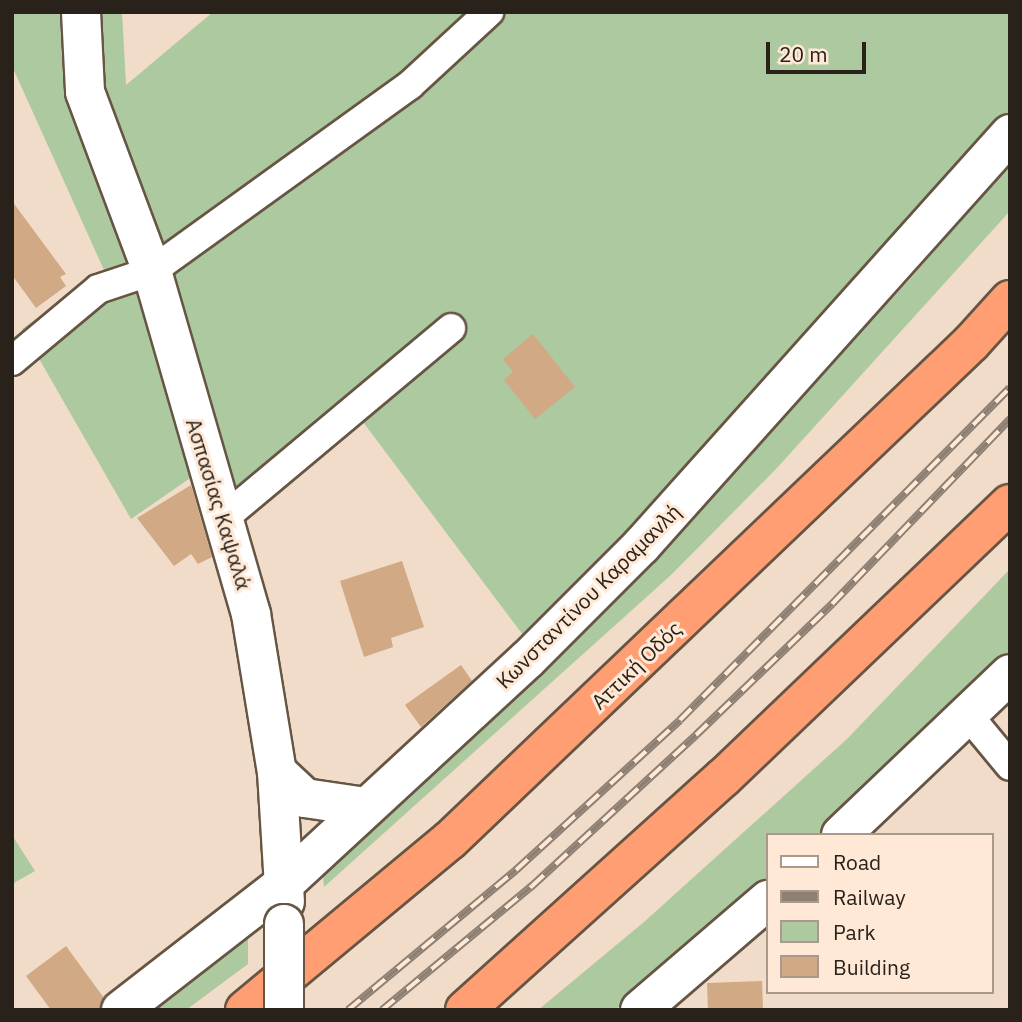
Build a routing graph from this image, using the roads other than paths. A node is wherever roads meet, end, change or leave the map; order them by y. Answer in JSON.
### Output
{"nodes":[{"id":1,"x":81,"y":12,"type":"edge"},
{"id":2,"x":489,"y":12,"type":"edge"},
{"id":3,"x":1010,"y":134,"type":"edge"},
{"id":4,"x":152,"y":271,"type":"junction"},
{"id":5,"x":1010,"y":300,"type":"edge"},
{"id":6,"x":451,"y":328,"type":"dead end"},
{"id":7,"x":12,"y":361,"type":"edge"},
{"id":8,"x":1010,"y":504,"type":"edge"},
{"id":9,"x":224,"y":517,"type":"junction"},
{"id":10,"x":1010,"y":674,"type":"edge"},
{"id":11,"x":968,"y":715,"type":"junction"},
{"id":12,"x":1010,"y":766,"type":"edge"},
{"id":13,"x":276,"y":772,"type":"junction"},
{"id":14,"x":365,"y":807,"type":"junction"},
{"id":15,"x":843,"y":833,"type":"edge"},
{"id":16,"x":285,"y":883,"type":"junction"},
{"id":17,"x":766,"y":902,"type":"edge"},
{"id":18,"x":121,"y":1010,"type":"edge"},
{"id":19,"x":245,"y":1010,"type":"edge"},
{"id":20,"x":284,"y":1010,"type":"edge"},
{"id":21,"x":465,"y":1010,"type":"edge"},
{"id":22,"x":640,"y":1010,"type":"edge"}],
"edges":[{"from":1,"to":4,"type":"street","name":"Ασπασίας Καψαλά"},
{"from":2,"to":4,"type":"street"},
{"from":3,"to":14,"type":"street","name":"Κωνσταντίνου Καραμανλή"},
{"from":4,"to":7,"type":"street"},
{"from":4,"to":9,"type":"street","name":"Ασπασίας Καψαλά"},
{"from":5,"to":19,"type":"highway","name":"Αττική Οδός"},
{"from":6,"to":9,"type":"street"},
{"from":8,"to":21,"type":"highway"},
{"from":9,"to":13,"type":"street","name":"Ασπασίας Καψαλά"},
{"from":10,"to":11,"type":"street"},
{"from":11,"to":12,"type":"street"},
{"from":11,"to":15,"type":"street"},
{"from":13,"to":14,"type":"street"},
{"from":13,"to":16,"type":"street","name":"Ασπασίας Καψαλά"},
{"from":14,"to":16,"type":"street","name":"Κωνσταντίνου Καραμανλή"},
{"from":16,"to":18,"type":"street","name":"Κωνσταντίνου Καραμανλή"},
{"from":16,"to":20,"type":"street","name":"Ασπασίας Καψαλά","bridge":true},
{"from":17,"to":22,"type":"street"}]}
